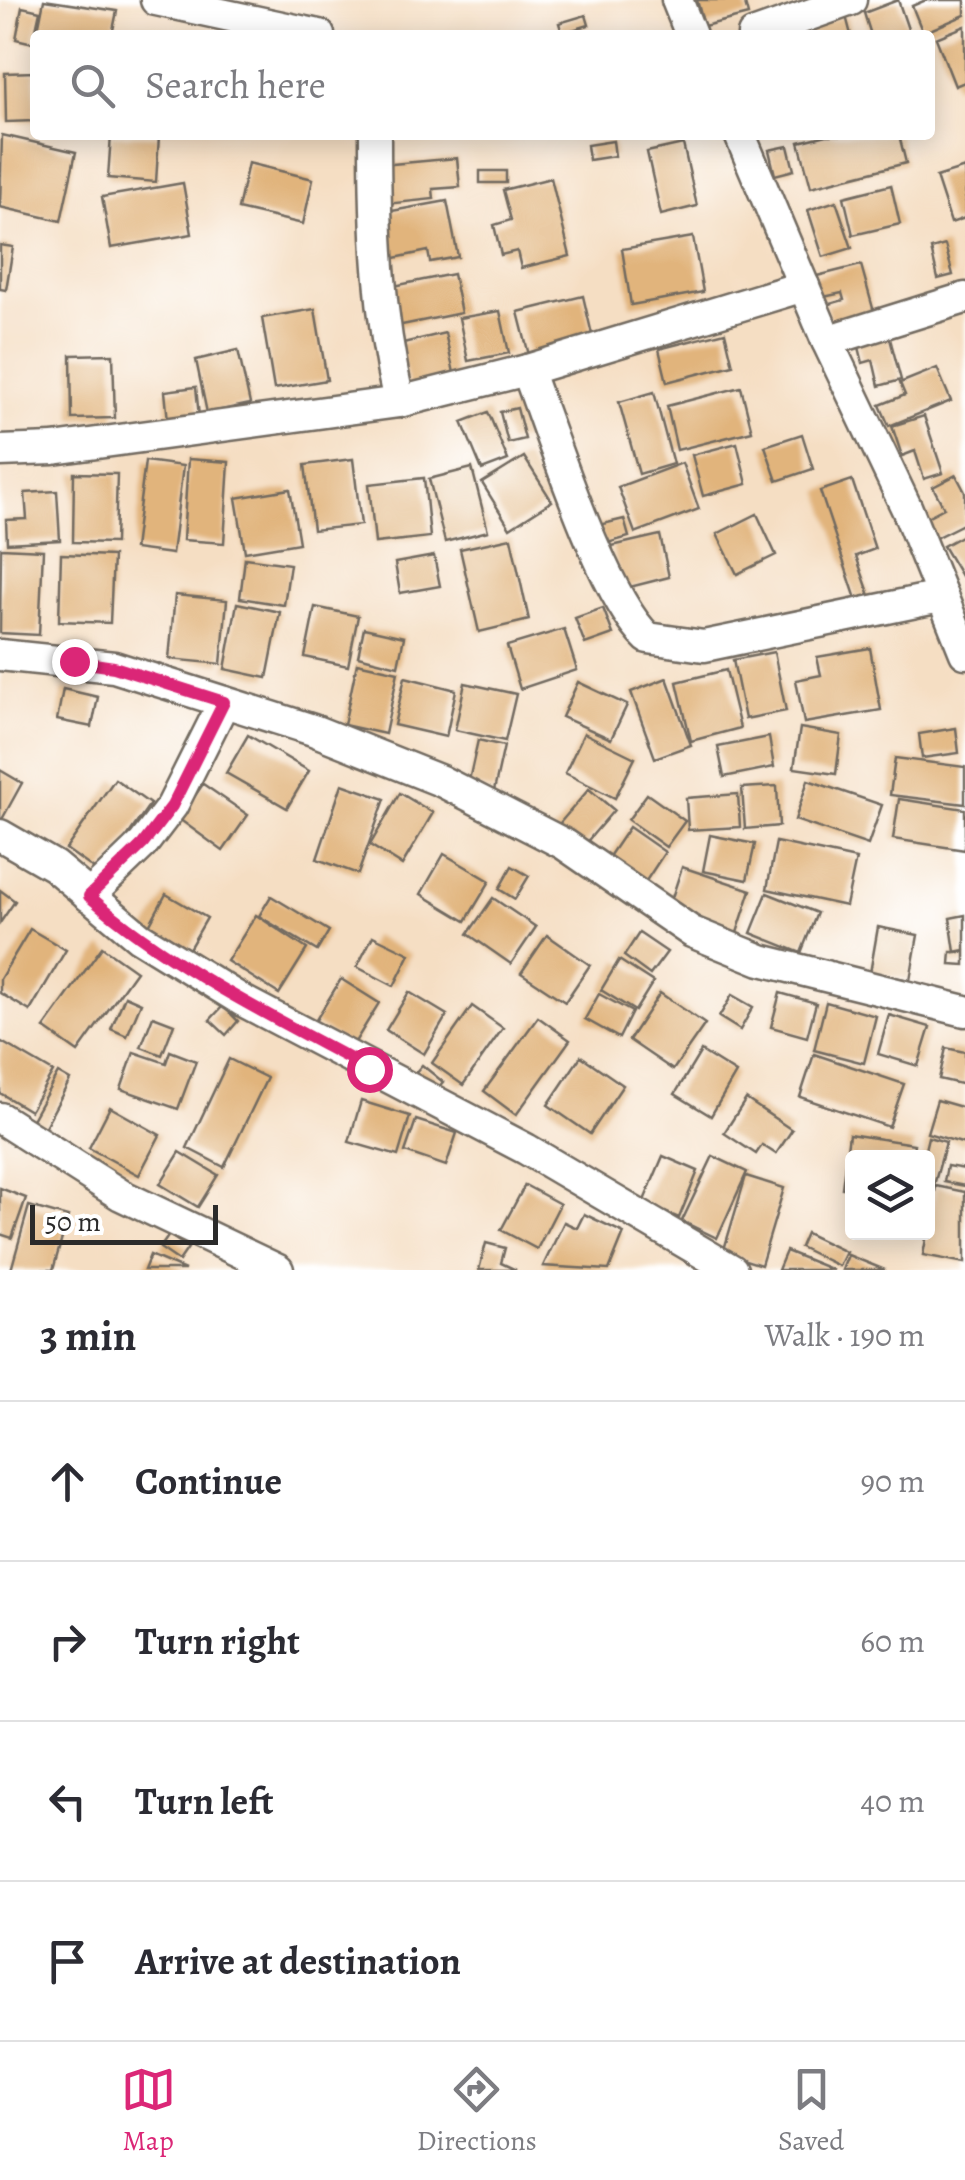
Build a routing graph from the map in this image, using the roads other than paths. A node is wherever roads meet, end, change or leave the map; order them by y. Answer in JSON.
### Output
{"nodes":[{"id":1,"x":156,"y":0,"type":"edge"},
{"id":2,"x":677,"y":0,"type":"edge"},
{"id":3,"x":851,"y":0,"type":"edge"},
{"id":4,"x":296,"y":30,"type":"edge"},
{"id":5,"x":690,"y":30,"type":"edge"},
{"id":6,"x":767,"y":30,"type":"edge"},
{"id":7,"x":375,"y":140,"type":"edge"},
{"id":8,"x":742,"y":140,"type":"edge"},
{"id":9,"x":804,"y":286,"type":"junction"},
{"id":10,"x":965,"y":298,"type":"edge"},
{"id":11,"x":827,"y":340,"type":"junction"},
{"id":12,"x":527,"y":370,"type":"junction"},
{"id":13,"x":399,"y":402,"type":"junction"},
{"id":14,"x":0,"y":451,"type":"edge"},
{"id":15,"x":940,"y":597,"type":"junction"},
{"id":16,"x":0,"y":654,"type":"edge"},
{"id":17,"x":965,"y":654,"type":"edge"},
{"id":18,"x":224,"y":702,"type":"junction"},
{"id":19,"x":0,"y":835,"type":"edge"},
{"id":20,"x":89,"y":896,"type":"junction"},
{"id":21,"x":965,"y":1010,"type":"edge"},
{"id":22,"x":0,"y":1118,"type":"edge"},
{"id":23,"x":278,"y":1270,"type":"edge"},
{"id":24,"x":732,"y":1270,"type":"edge"}],
"edges":[{"from":1,"to":4,"type":"street"},
{"from":2,"to":5,"type":"street"},
{"from":3,"to":6,"type":"street"},
{"from":7,"to":13,"type":"street"},
{"from":8,"to":9,"type":"street"},
{"from":9,"to":11,"type":"street"},
{"from":9,"to":12,"type":"street"},
{"from":10,"to":11,"type":"street"},
{"from":11,"to":15,"type":"street"},
{"from":12,"to":13,"type":"street"},
{"from":12,"to":15,"type":"street"},
{"from":13,"to":14,"type":"street"},
{"from":15,"to":17,"type":"street"},
{"from":16,"to":18,"type":"street"},
{"from":18,"to":20,"type":"street"},
{"from":18,"to":21,"type":"street"},
{"from":19,"to":20,"type":"street"},
{"from":20,"to":24,"type":"street"},
{"from":22,"to":23,"type":"street"}]}
